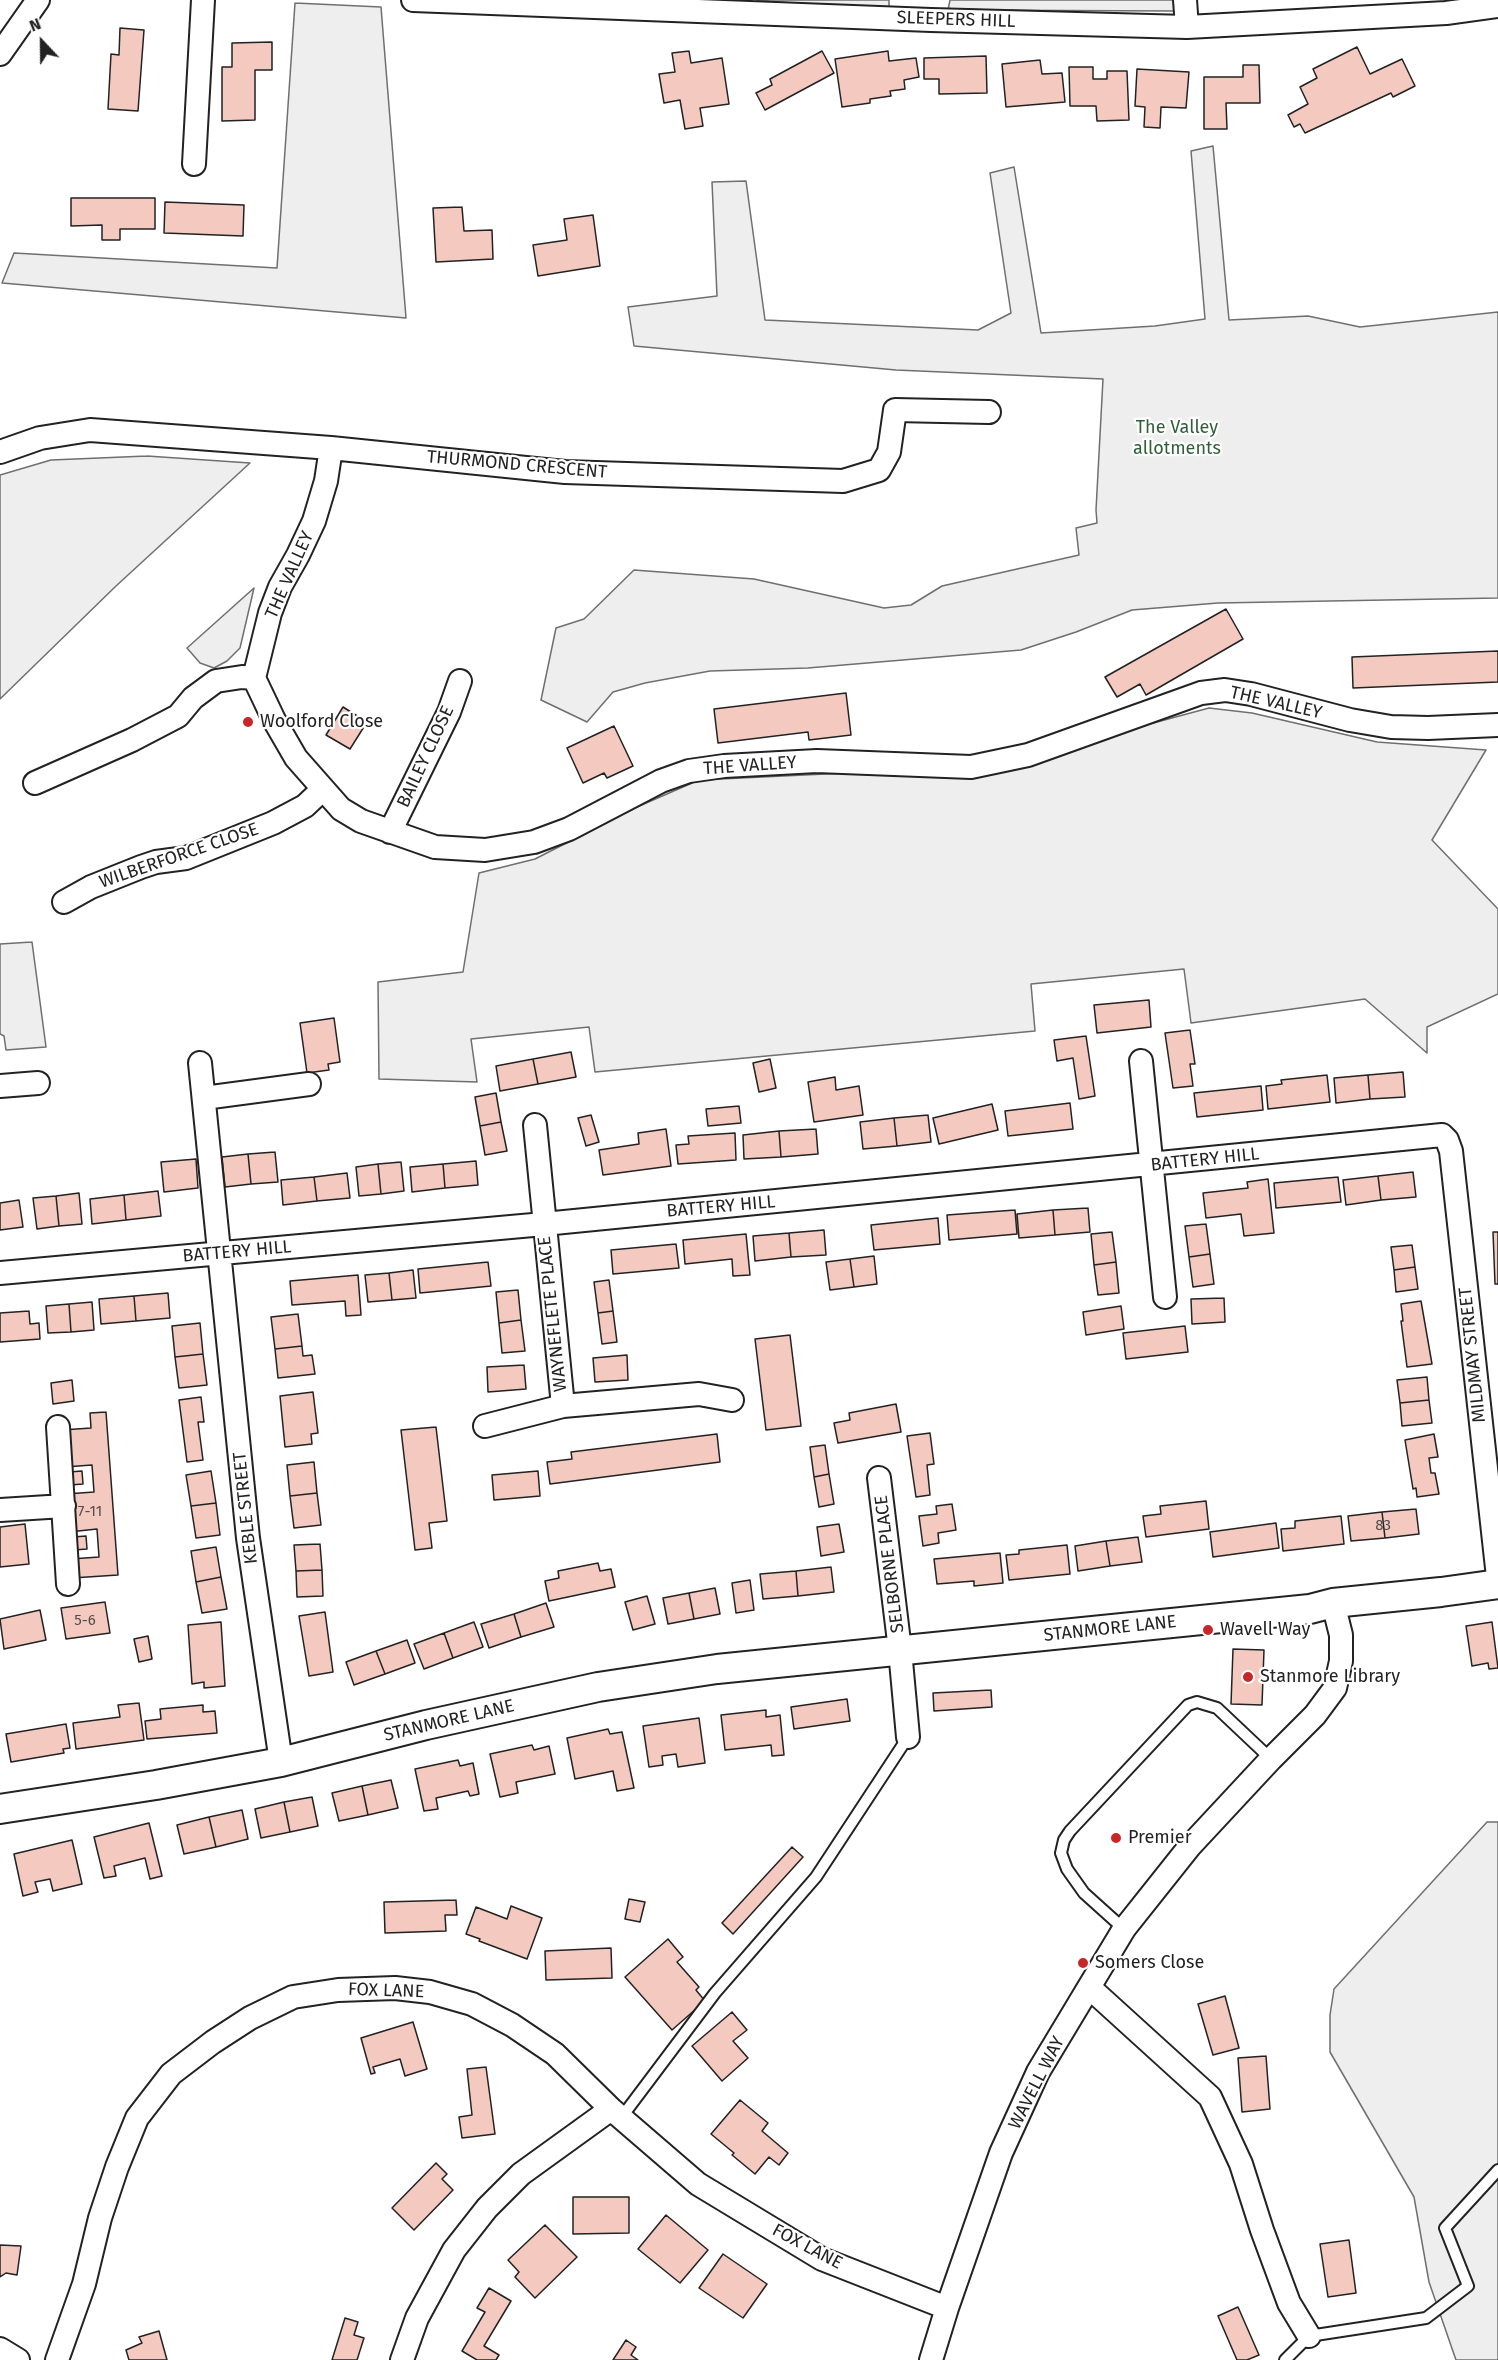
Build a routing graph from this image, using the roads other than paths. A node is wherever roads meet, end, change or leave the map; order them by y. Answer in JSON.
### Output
{"nodes":[{"id":1,"x":38,"y":0,"type":"edge"},
{"id":2,"x":203,"y":0,"type":"edge"},
{"id":3,"x":413,"y":0,"type":"edge"},
{"id":4,"x":1185,"y":0,"type":"edge"},
{"id":5,"x":749,"y":6,"type":"edge"},
{"id":6,"x":1498,"y":6,"type":"edge"},
{"id":7,"x":931,"y":10,"type":"edge"},
{"id":8,"x":1187,"y":27,"type":"junction"},
{"id":9,"x":0,"y":54,"type":"edge"},
{"id":10,"x":194,"y":164,"type":"dead end"},
{"id":11,"x":989,"y":412,"type":"dead end"},
{"id":12,"x":331,"y":448,"type":"junction"},
{"id":13,"x":0,"y":452,"type":"edge"},
{"id":14,"x":254,"y":678,"type":"junction"},
{"id":15,"x":460,"y":681,"type":"dead end"},
{"id":16,"x":1498,"y":725,"type":"edge"},
{"id":17,"x":35,"y":783,"type":"dead end"},
{"id":18,"x":323,"y":789,"type":"junction"},
{"id":19,"x":390,"y":832,"type":"junction"},
{"id":20,"x":64,"y":902,"type":"dead end"},
{"id":21,"x":1141,"y":1061,"type":"dead end"},
{"id":22,"x":200,"y":1063,"type":"dead end"},
{"id":23,"x":38,"y":1083,"type":"dead end"},
{"id":24,"x":309,"y":1084,"type":"dead end"},
{"id":25,"x":0,"y":1086,"type":"edge"},
{"id":26,"x":204,"y":1098,"type":"junction"},
{"id":27,"x":535,"y":1125,"type":"dead end"},
{"id":28,"x":1442,"y":1135,"type":"joint"},
{"id":29,"x":1152,"y":1165,"type":"junction"},
{"id":30,"x":544,"y":1224,"type":"junction"},
{"id":31,"x":220,"y":1253,"type":"junction"},
{"id":32,"x":0,"y":1273,"type":"edge"},
{"id":33,"x":1165,"y":1297,"type":"dead end"},
{"id":34,"x":732,"y":1400,"type":"dead end"},
{"id":35,"x":563,"y":1406,"type":"junction"},
{"id":36,"x":484,"y":1426,"type":"dead end"},
{"id":37,"x":58,"y":1427,"type":"dead end"},
{"id":38,"x":879,"y":1478,"type":"dead end"},
{"id":39,"x":64,"y":1506,"type":"junction"},
{"id":40,"x":0,"y":1510,"type":"edge"},
{"id":41,"x":1498,"y":1577,"type":"edge"},
{"id":42,"x":68,"y":1584,"type":"dead end"},
{"id":43,"x":1498,"y":1584,"type":"edge"},
{"id":44,"x":1333,"y":1603,"type":"junction"},
{"id":45,"x":900,"y":1650,"type":"junction"},
{"id":46,"x":908,"y":1737,"type":"joint"},
{"id":47,"x":1271,"y":1759,"type":"junction"},
{"id":48,"x":281,"y":1762,"type":"junction"},
{"id":49,"x":0,"y":1809,"type":"edge"},
{"id":50,"x":1124,"y":1929,"type":"junction"},
{"id":51,"x":1090,"y":1988,"type":"junction"},
{"id":52,"x":616,"y":2114,"type":"junction"},
{"id":53,"x":1498,"y":2170,"type":"edge"},
{"id":54,"x":947,"y":2308,"type":"junction"},
{"id":55,"x":1309,"y":2336,"type":"junction"},
{"id":56,"x":0,"y":2349,"type":"edge"},
{"id":57,"x":18,"y":2360,"type":"edge"},
{"id":58,"x":57,"y":2360,"type":"edge"},
{"id":59,"x":402,"y":2360,"type":"edge"},
{"id":60,"x":932,"y":2360,"type":"edge"},
{"id":61,"x":1285,"y":2360,"type":"edge"}],
"edges":[{"from":1,"to":9,"type":"street"},
{"from":2,"to":10,"type":"street"},
{"from":3,"to":5,"type":"street","name":"SLEEPERS HILL"},
{"from":4,"to":8,"type":"street"},
{"from":5,"to":7,"type":"street","name":"SLEEPERS HILL"},
{"from":6,"to":8,"type":"street","name":"SLEEPERS HILL"},
{"from":7,"to":8,"type":"street","name":"SLEEPERS HILL"},
{"from":11,"to":12,"type":"street","name":"THURMOND CRESCENT"},
{"from":12,"to":13,"type":"street","name":"THURMOND CRESCENT"},
{"from":12,"to":14,"type":"street","name":"THE VALLEY"},
{"from":14,"to":17,"type":"street"},
{"from":14,"to":18,"type":"street","name":"THE VALLEY"},
{"from":15,"to":19,"type":"street","name":"BAILEY CLOSE"},
{"from":16,"to":19,"type":"street","name":"THE VALLEY"},
{"from":18,"to":19,"type":"street","name":"THE VALLEY"},
{"from":18,"to":20,"type":"street","name":"WILBERFORCE CLOSE"},
{"from":21,"to":29,"type":"street"},
{"from":22,"to":26,"type":"street","name":"KEBLE STREET"},
{"from":23,"to":25,"type":"street"},
{"from":24,"to":26,"type":"street"},
{"from":26,"to":31,"type":"street","name":"KEBLE STREET"},
{"from":27,"to":30,"type":"street","name":"WAYNEFLETE PLACE"},
{"from":28,"to":29,"type":"street","name":"BATTERY HILL"},
{"from":28,"to":41,"type":"street","name":"MILDMAY STREET"},
{"from":29,"to":30,"type":"street","name":"BATTERY HILL"},
{"from":29,"to":33,"type":"street"},
{"from":30,"to":31,"type":"street","name":"BATTERY HILL"},
{"from":30,"to":35,"type":"street","name":"WAYNEFLETE PLACE"},
{"from":31,"to":32,"type":"street","name":"BATTERY HILL"},
{"from":31,"to":48,"type":"street","name":"KEBLE STREET"},
{"from":34,"to":35,"type":"street","name":"WAYNEFLETE PLACE"},
{"from":35,"to":36,"type":"street"},
{"from":37,"to":39,"type":"street"},
{"from":38,"to":45,"type":"street","name":"SELBORNE PLACE"},
{"from":39,"to":40,"type":"street"},
{"from":39,"to":42,"type":"street"},
{"from":43,"to":44,"type":"street","name":"STANMORE LANE"},
{"from":44,"to":45,"type":"street","name":"STANMORE LANE"},
{"from":44,"to":47,"type":"street","name":"WAVELL WAY"},
{"from":45,"to":46,"type":"street"},
{"from":45,"to":48,"type":"street","name":"STANMORE LANE"},
{"from":46,"to":52,"type":"lane"},
{"from":47,"to":50,"type":"street","name":"WAVELL WAY"},
{"from":47,"to":50,"type":"lane"},
{"from":48,"to":49,"type":"street","name":"STANMORE LANE"},
{"from":50,"to":51,"type":"street","name":"WAVELL WAY"},
{"from":51,"to":54,"type":"street","name":"WAVELL WAY"},
{"from":51,"to":55,"type":"street"},
{"from":52,"to":54,"type":"street","name":"FOX LANE"},
{"from":52,"to":58,"type":"street","name":"FOX LANE"},
{"from":52,"to":59,"type":"street"},
{"from":53,"to":55,"type":"lane"},
{"from":54,"to":60,"type":"street","name":"WAVELL WAY"},
{"from":55,"to":61,"type":"lane"},
{"from":56,"to":57,"type":"street"}]}
